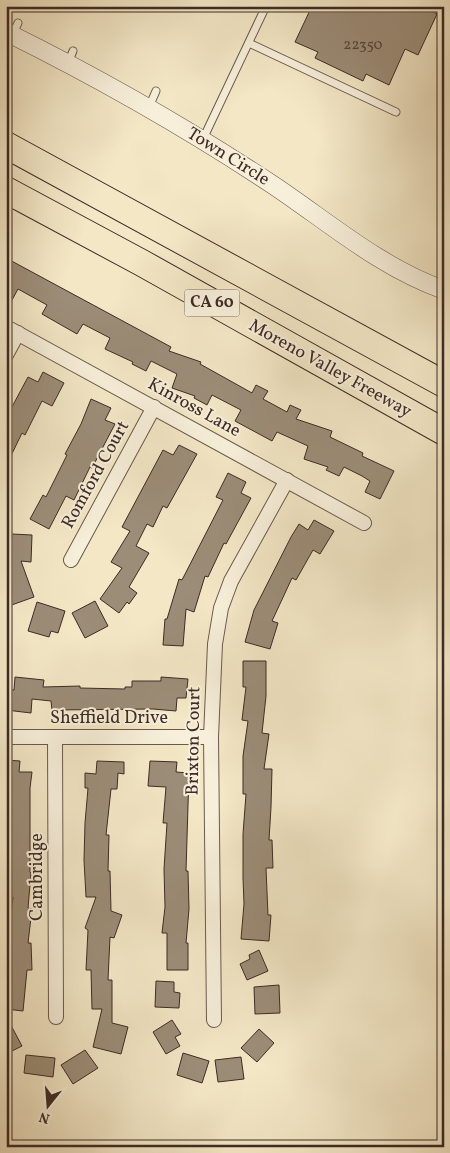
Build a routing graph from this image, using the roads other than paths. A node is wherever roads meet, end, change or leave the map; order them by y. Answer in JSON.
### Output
{"nodes":[{"id":1,"x":266,"y":6,"type":"edge"},
{"id":2,"x":12,"y":30,"type":"edge"},
{"id":3,"x":249,"y":43,"type":"junction"},
{"id":4,"x":156,"y":91,"type":"dead end"},
{"id":5,"x":148,"y":108,"type":"junction"},
{"id":6,"x":396,"y":112,"type":"dead end"},
{"id":7,"x":203,"y":140,"type":"junction"},
{"id":8,"x":6,"y":145,"type":"edge"},
{"id":9,"x":6,"y":190,"type":"edge"},
{"id":10,"x":205,"y":252,"type":"junction"},
{"id":11,"x":444,"y":290,"type":"edge"},
{"id":12,"x":12,"y":330,"type":"edge"},
{"id":13,"x":6,"y":355,"type":"edge"},
{"id":14,"x":444,"y":363,"type":"edge"},
{"id":15,"x":444,"y":384,"type":"edge"},
{"id":16,"x":154,"y":408,"type":"junction"},
{"id":17,"x":444,"y":433,"type":"edge"},
{"id":18,"x":287,"y":480,"type":"junction"},
{"id":19,"x":364,"y":523,"type":"dead end"},
{"id":20,"x":71,"y":560,"type":"dead end"},
{"id":21,"x":6,"y":737,"type":"edge"},
{"id":22,"x":55,"y":737,"type":"junction"},
{"id":23,"x":211,"y":737,"type":"junction"},
{"id":24,"x":56,"y":1017,"type":"dead end"},
{"id":25,"x":214,"y":1020,"type":"dead end"}],
"edges":[{"from":1,"to":3,"type":"lane"},
{"from":2,"to":5,"type":"street","name":"Town Circle"},
{"from":3,"to":6,"type":"lane"},
{"from":3,"to":7,"type":"lane"},
{"from":4,"to":5,"type":"lane"},
{"from":5,"to":7,"type":"street","name":"Town Circle"},
{"from":7,"to":11,"type":"street","name":"Town Circle"},
{"from":8,"to":10,"type":"highway","number":"CA 60"},
{"from":9,"to":17,"type":"highway","name":"Moreno Valley Freeway","number":"CA 60"},
{"from":10,"to":14,"type":"highway"},
{"from":10,"to":15,"type":"highway","number":"CA 60"},
{"from":12,"to":13,"type":"street"},
{"from":12,"to":16,"type":"street","name":"Kinross Lane"},
{"from":16,"to":18,"type":"street","name":"Kinross Lane"},
{"from":16,"to":20,"type":"street","name":"Romford Court"},
{"from":18,"to":19,"type":"street","name":"Kinross Lane"},
{"from":18,"to":23,"type":"street","name":"Brixton Court"},
{"from":21,"to":22,"type":"street","name":"Sheffield Drive"},
{"from":22,"to":23,"type":"street","name":"Sheffield Drive"},
{"from":22,"to":24,"type":"street","name":"Cambridge"},
{"from":23,"to":25,"type":"street","name":"Brixton Court"}]}
